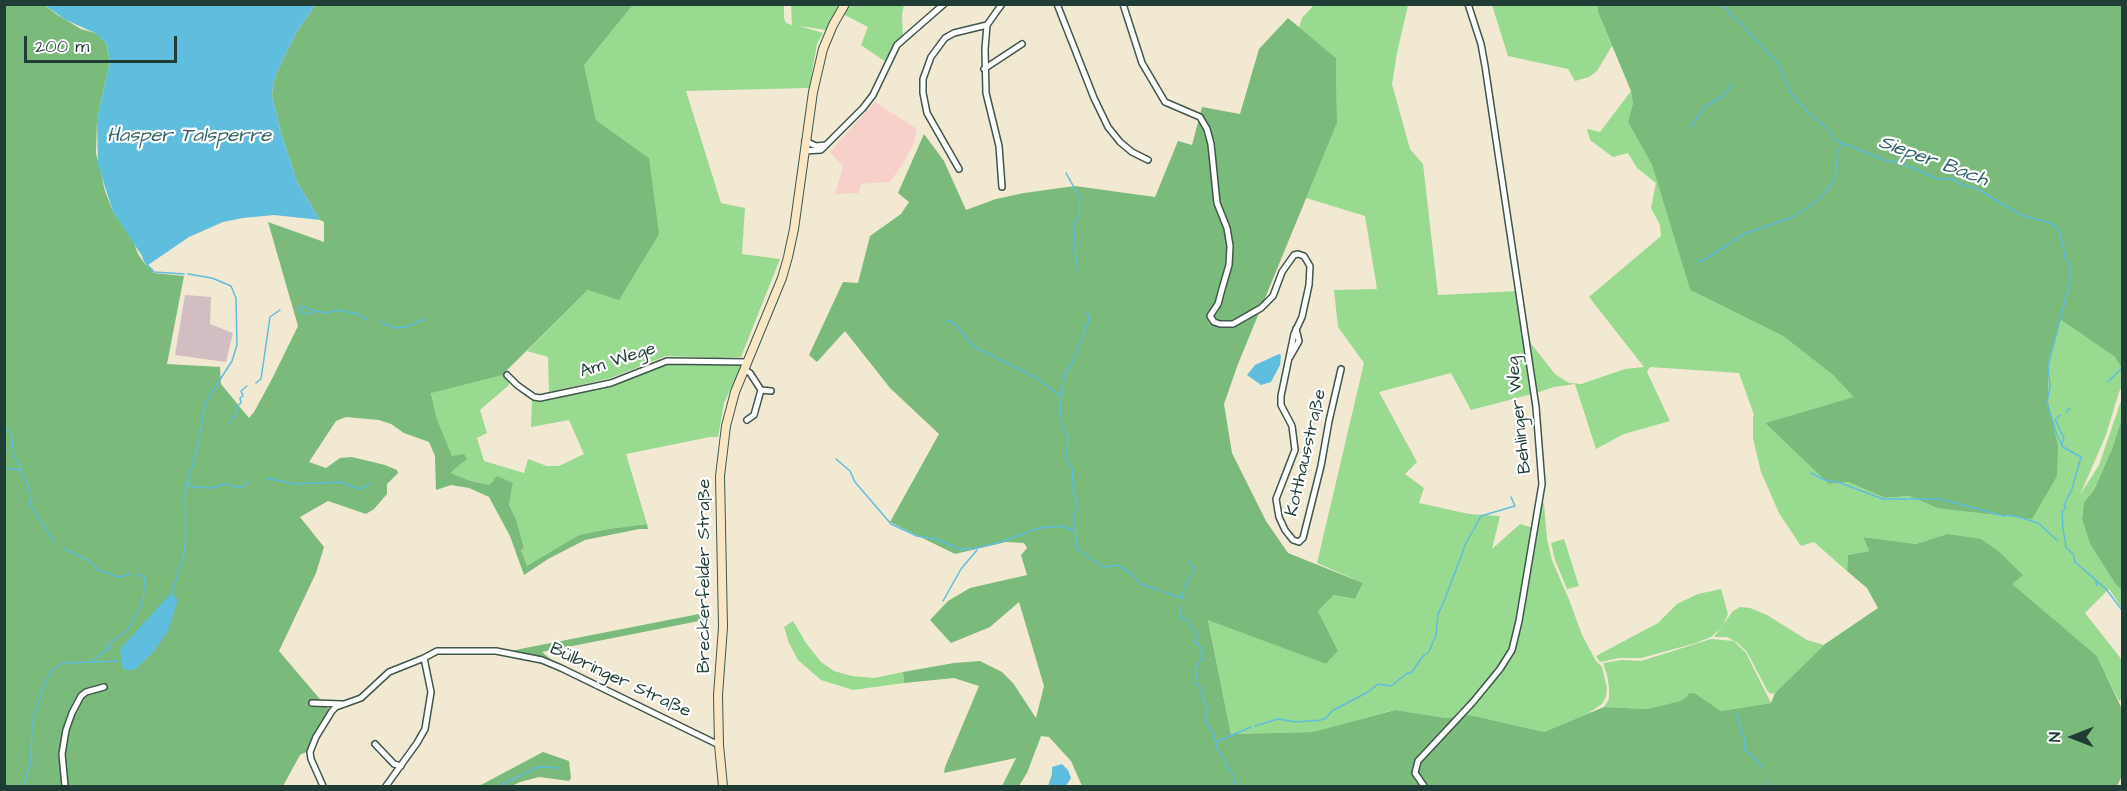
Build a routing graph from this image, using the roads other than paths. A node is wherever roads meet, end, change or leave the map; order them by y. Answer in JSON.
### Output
{"nodes":[{"id":1,"x":845,"y":4,"type":"edge"},
{"id":2,"x":944,"y":4,"type":"edge"},
{"id":3,"x":1002,"y":4,"type":"edge"},
{"id":4,"x":1057,"y":4,"type":"edge"},
{"id":5,"x":1123,"y":4,"type":"edge"},
{"id":6,"x":1468,"y":4,"type":"edge"},
{"id":7,"x":987,"y":25,"type":"junction"},
{"id":8,"x":1022,"y":44,"type":"dead end"},
{"id":9,"x":984,"y":69,"type":"junction"},
{"id":10,"x":805,"y":141,"type":"junction"},
{"id":11,"x":827,"y":144,"type":"junction"},
{"id":12,"x":804,"y":152,"type":"junction"},
{"id":13,"x":1148,"y":160,"type":"dead end"},
{"id":14,"x":959,"y":169,"type":"dead end"},
{"id":15,"x":1002,"y":187,"type":"dead end"},
{"id":16,"x":745,"y":366,"type":"junction"},
{"id":17,"x":1341,"y":369,"type":"dead end"},
{"id":18,"x":507,"y":375,"type":"dead end"},
{"id":19,"x":761,"y":390,"type":"junction"},
{"id":20,"x":771,"y":391,"type":"dead end"},
{"id":21,"x":747,"y":420,"type":"dead end"},
{"id":22,"x":424,"y":658,"type":"junction"},
{"id":23,"x":104,"y":687,"type":"dead end"},
{"id":24,"x":312,"y":703,"type":"dead end"},
{"id":25,"x":343,"y":704,"type":"junction"},
{"id":26,"x":375,"y":744,"type":"dead end"},
{"id":27,"x":719,"y":745,"type":"junction"},
{"id":28,"x":401,"y":766,"type":"junction"},
{"id":29,"x":65,"y":786,"type":"edge"},
{"id":30,"x":323,"y":786,"type":"edge"},
{"id":31,"x":386,"y":786,"type":"edge"},
{"id":32,"x":723,"y":786,"type":"edge"},
{"id":33,"x":1424,"y":786,"type":"edge"}],
"edges":[{"from":1,"to":10,"type":"main road","name":"Breckerfelder Straße"},
{"from":2,"to":11,"type":"street"},
{"from":3,"to":7,"type":"street"},
{"from":4,"to":13,"type":"street"},
{"from":5,"to":17,"type":"street","name":"Kotthausstraße"},
{"from":6,"to":33,"type":"street","name":"Behlinger Weg"},
{"from":7,"to":9,"type":"street"},
{"from":7,"to":14,"type":"street"},
{"from":8,"to":9,"type":"street"},
{"from":9,"to":15,"type":"street"},
{"from":10,"to":11,"type":"street"},
{"from":10,"to":12,"type":"main road","name":"Breckerfelder Straße"},
{"from":11,"to":12,"type":"street"},
{"from":12,"to":16,"type":"main road","name":"Breckerfelder Straße"},
{"from":16,"to":18,"type":"street","name":"Am Wege"},
{"from":16,"to":19,"type":"street"},
{"from":16,"to":27,"type":"main road","name":"Breckerfelder Straße"},
{"from":19,"to":20,"type":"street"},
{"from":19,"to":21,"type":"street"},
{"from":22,"to":25,"type":"street","name":"Bülbringer Straße"},
{"from":22,"to":27,"type":"street","name":"Bülbringer Straße"},
{"from":22,"to":28,"type":"street"},
{"from":23,"to":29,"type":"street"},
{"from":24,"to":25,"type":"street","name":"Bülbringer Straße"},
{"from":25,"to":30,"type":"street","name":"Bülbringer Straße"},
{"from":26,"to":28,"type":"street"},
{"from":27,"to":32,"type":"main road","name":"Breckerfelder Straße"},
{"from":28,"to":31,"type":"street"}]}
